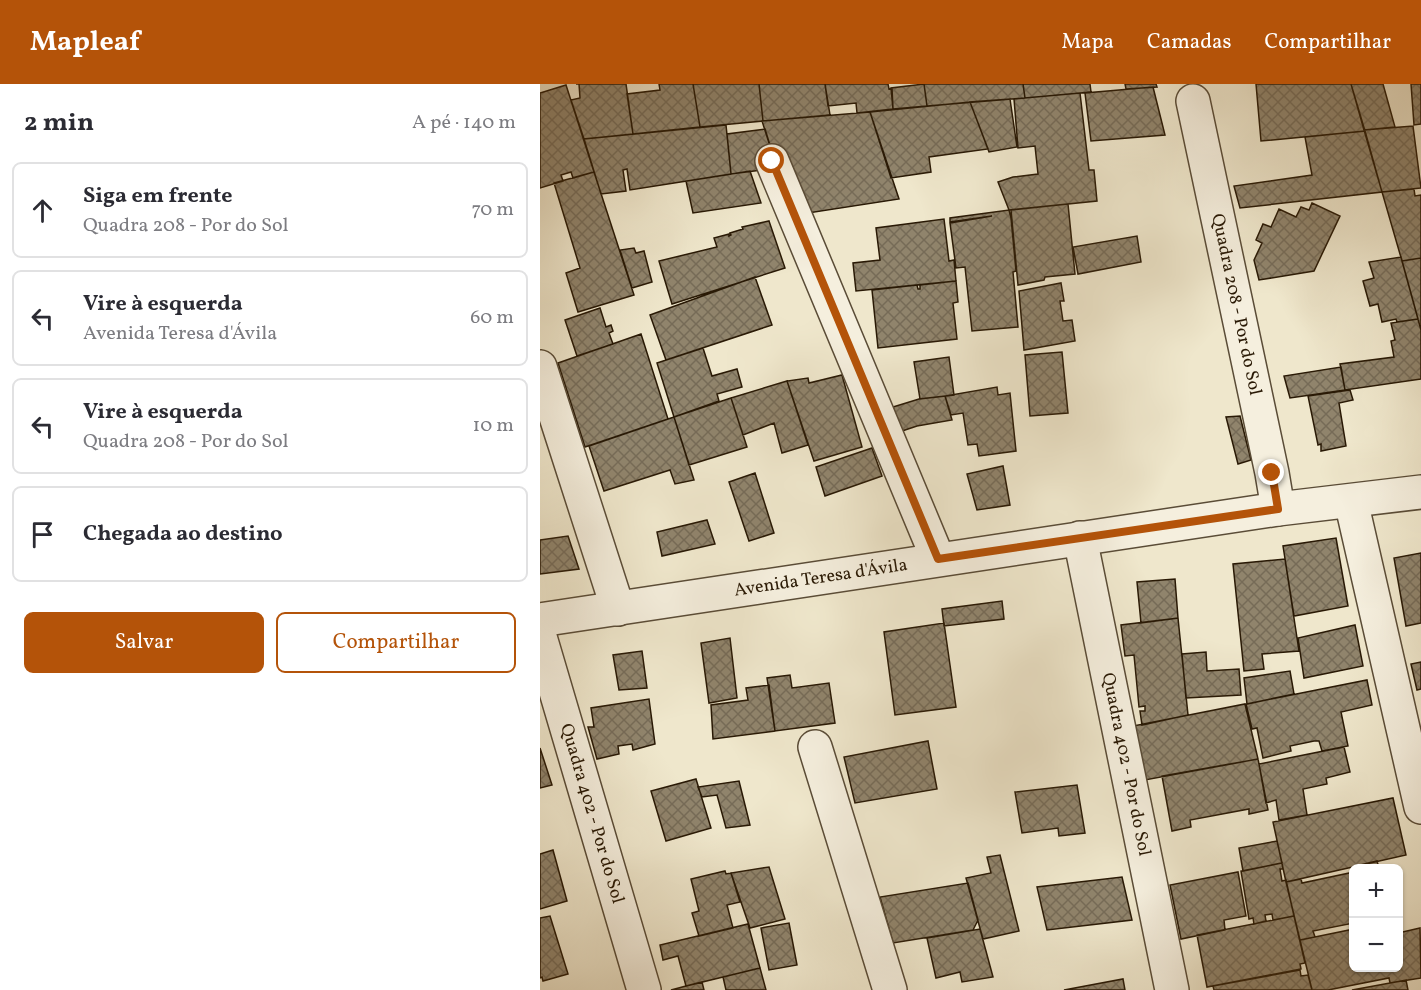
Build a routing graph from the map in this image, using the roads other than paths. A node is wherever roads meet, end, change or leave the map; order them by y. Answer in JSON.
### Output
{"nodes":[{"id":1,"x":1193,"y":101,"type":"dead end"},
{"id":2,"x":772,"y":161,"type":"dead end"},
{"id":3,"x":540,"y":367,"type":"edge"},
{"id":4,"x":1421,"y":492,"type":"edge"},
{"id":5,"x":1350,"y":501,"type":"junction"},
{"id":6,"x":1278,"y":509,"type":"junction"},
{"id":7,"x":1080,"y":538,"type":"junction"},
{"id":8,"x":938,"y":559,"type":"junction"},
{"id":9,"x":618,"y":609,"type":"junction"},
{"id":10,"x":540,"y":620,"type":"edge"},
{"id":11,"x":540,"y":637,"type":"edge"},
{"id":12,"x":814,"y":747,"type":"dead end"},
{"id":13,"x":1421,"y":807,"type":"edge"},
{"id":14,"x":644,"y":990,"type":"edge"},
{"id":15,"x":890,"y":990,"type":"edge"},
{"id":16,"x":1172,"y":990,"type":"edge"}],
"edges":[{"from":1,"to":6,"type":"street","name":"Quadra 208 - Por do Sol"},
{"from":2,"to":8,"type":"street"},
{"from":3,"to":9,"type":"street"},
{"from":4,"to":5,"type":"street","name":"Avenida Teresa d'Ávila"},
{"from":5,"to":6,"type":"street","name":"Avenida Teresa d'Ávila"},
{"from":5,"to":13,"type":"street"},
{"from":6,"to":7,"type":"street","name":"Avenida Teresa d'Ávila"},
{"from":7,"to":8,"type":"street","name":"Avenida Teresa d'Ávila"},
{"from":7,"to":16,"type":"street","name":"Quadra 402 - Por do Sol"},
{"from":8,"to":9,"type":"street","name":"Avenida Teresa d'Ávila"},
{"from":9,"to":10,"type":"street","name":"Avenida Teresa d'Ávila"},
{"from":11,"to":14,"type":"street","name":"Quadra 402 - Por do Sol"},
{"from":12,"to":15,"type":"street"}]}
